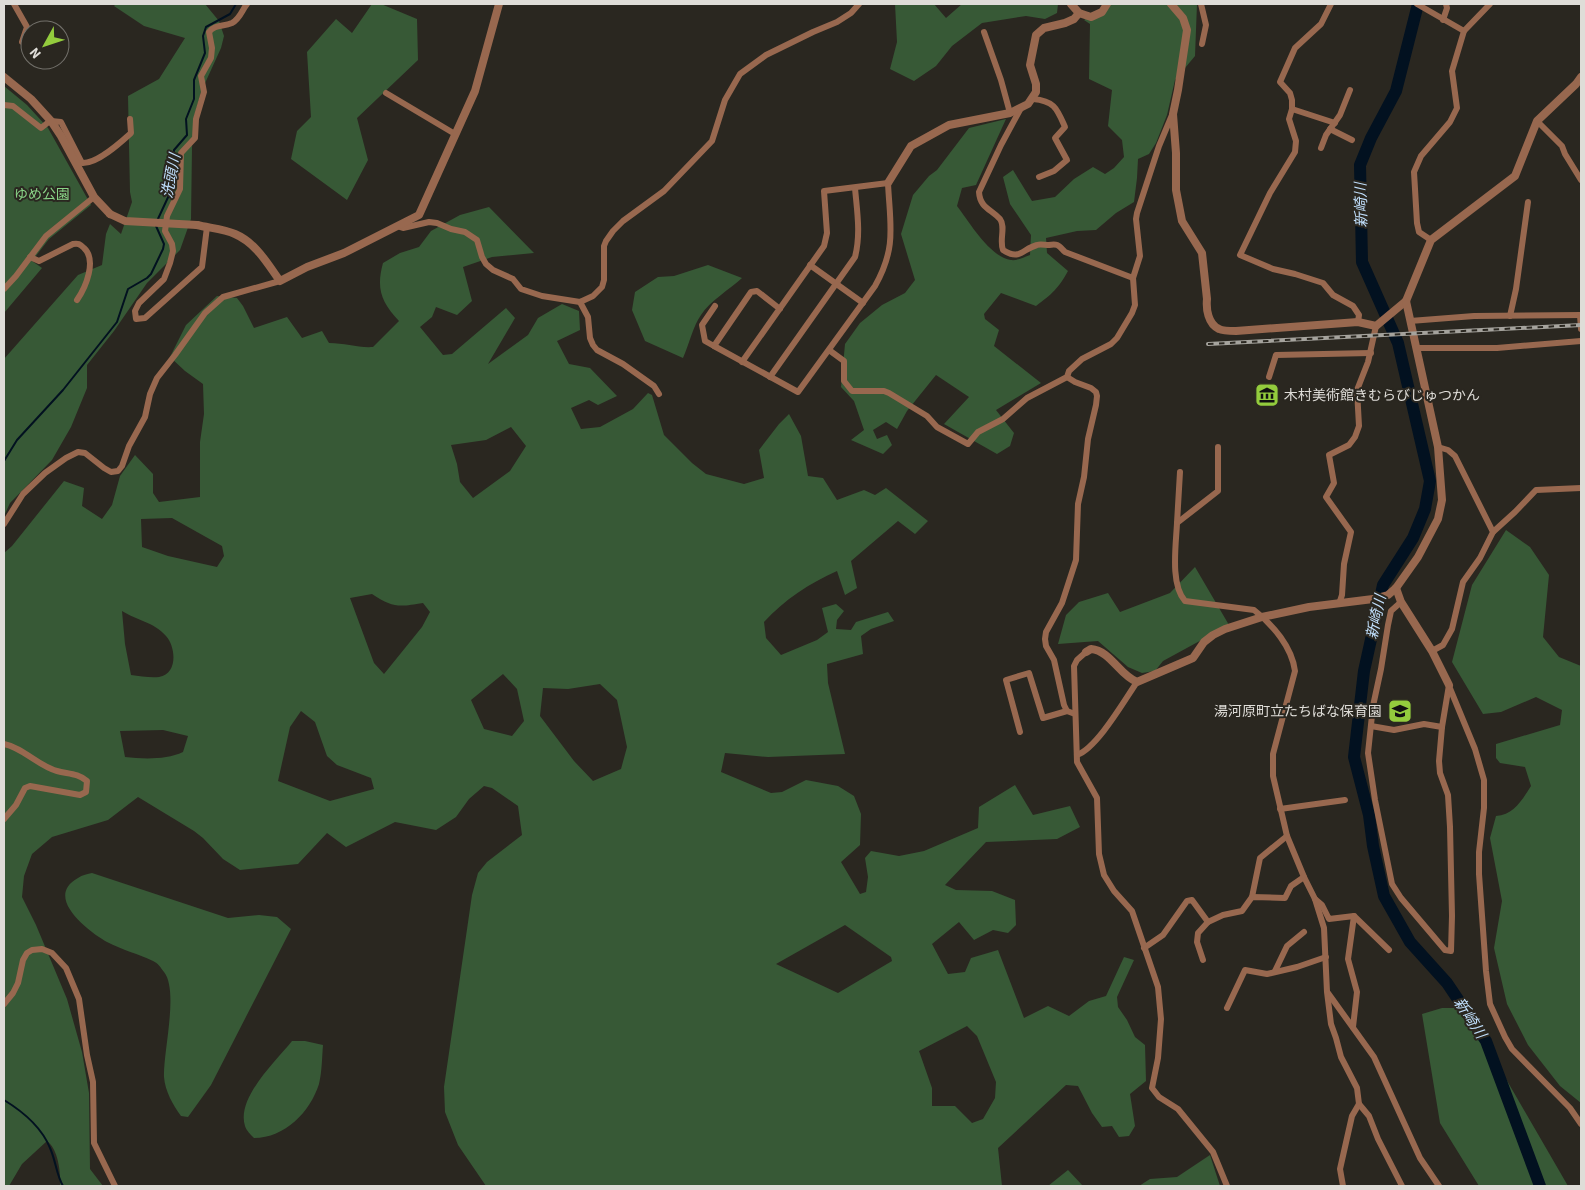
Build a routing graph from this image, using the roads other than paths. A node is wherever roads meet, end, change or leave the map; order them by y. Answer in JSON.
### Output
{"nodes":[{"id":1,"x":14,"y":4,"type":"edge"},
{"id":2,"x":247,"y":4,"type":"edge"},
{"id":3,"x":499,"y":4,"type":"edge"},
{"id":4,"x":859,"y":4,"type":"edge"},
{"id":5,"x":1071,"y":4,"type":"edge"},
{"id":6,"x":1107,"y":4,"type":"edge"},
{"id":7,"x":1171,"y":4,"type":"edge"},
{"id":8,"x":1201,"y":4,"type":"edge"},
{"id":9,"x":1331,"y":4,"type":"edge"},
{"id":10,"x":1417,"y":4,"type":"edge"},
{"id":11,"x":1446,"y":4,"type":"edge"},
{"id":12,"x":1490,"y":4,"type":"edge"},
{"id":13,"x":1079,"y":13,"type":"junction"},
{"id":14,"x":23,"y":20,"type":"edge"},
{"id":15,"x":1443,"y":20,"type":"junction"},
{"id":16,"x":1464,"y":31,"type":"junction"},
{"id":17,"x":984,"y":32,"type":"dead end"},
{"id":18,"x":1202,"y":44,"type":"dead end"},
{"id":19,"x":4,"y":77,"type":"edge"},
{"id":20,"x":1581,"y":77,"type":"edge"},
{"id":21,"x":1350,"y":90,"type":"dead end"},
{"id":22,"x":386,"y":93,"type":"dead end"},
{"id":23,"x":1033,"y":99,"type":"junction"},
{"id":24,"x":4,"y":105,"type":"edge"},
{"id":25,"x":1021,"y":108,"type":"junction"},
{"id":26,"x":1292,"y":109,"type":"junction"},
{"id":27,"x":1010,"y":113,"type":"junction"},
{"id":28,"x":1173,"y":114,"type":"junction"},
{"id":29,"x":130,"y":118,"type":"dead end"},
{"id":30,"x":51,"y":121,"type":"junction"},
{"id":31,"x":1335,"y":122,"type":"junction"},
{"id":32,"x":1537,"y":122,"type":"junction"},
{"id":33,"x":1330,"y":129,"type":"junction"},
{"id":34,"x":455,"y":134,"type":"junction"},
{"id":35,"x":1352,"y":140,"type":"dead end"},
{"id":36,"x":1321,"y":148,"type":"dead end"},
{"id":37,"x":1039,"y":177,"type":"dead end"},
{"id":38,"x":1581,"y":180,"type":"edge"},
{"id":39,"x":888,"y":183,"type":"junction"},
{"id":40,"x":855,"y":188,"type":"junction"},
{"id":41,"x":94,"y":197,"type":"junction"},
{"id":42,"x":1528,"y":202,"type":"dead end"},
{"id":43,"x":397,"y":226,"type":"junction"},
{"id":44,"x":207,"y":228,"type":"junction"},
{"id":45,"x":1431,"y":240,"type":"junction"},
{"id":46,"x":30,"y":257,"type":"junction"},
{"id":47,"x":810,"y":266,"type":"junction"},
{"id":48,"x":1133,"y":278,"type":"junction"},
{"id":49,"x":280,"y":281,"type":"junction"},
{"id":50,"x":837,"y":284,"type":"junction"},
{"id":51,"x":4,"y":289,"type":"edge"},
{"id":52,"x":77,"y":300,"type":"dead end"},
{"id":53,"x":1406,"y":301,"type":"junction"},
{"id":54,"x":580,"y":302,"type":"junction"},
{"id":55,"x":863,"y":303,"type":"junction"},
{"id":56,"x":715,"y":306,"type":"dead end"},
{"id":57,"x":780,"y":308,"type":"junction"},
{"id":58,"x":1581,"y":315,"type":"edge"},
{"id":59,"x":1510,"y":316,"type":"junction"},
{"id":60,"x":1410,"y":321,"type":"junction"},
{"id":61,"x":1358,"y":322,"type":"junction"},
{"id":62,"x":1378,"y":325,"type":"junction"},
{"id":63,"x":1581,"y":329,"type":"edge"},
{"id":64,"x":1581,"y":340,"type":"edge"},
{"id":65,"x":714,"y":346,"type":"junction"},
{"id":66,"x":1417,"y":348,"type":"junction"},
{"id":67,"x":828,"y":350,"type":"junction"},
{"id":68,"x":1371,"y":353,"type":"junction"},
{"id":69,"x":742,"y":362,"type":"junction"},
{"id":70,"x":770,"y":377,"type":"junction"},
{"id":71,"x":1067,"y":377,"type":"junction"},
{"id":72,"x":1269,"y":377,"type":"dead end"},
{"id":73,"x":659,"y":394,"type":"dead end"},
{"id":74,"x":1218,"y":447,"type":"dead end"},
{"id":75,"x":1438,"y":447,"type":"junction"},
{"id":76,"x":1180,"y":472,"type":"dead end"},
{"id":77,"x":1581,"y":488,"type":"edge"},
{"id":78,"x":1176,"y":523,"type":"junction"},
{"id":79,"x":4,"y":524,"type":"edge"},
{"id":80,"x":1493,"y":532,"type":"junction"},
{"id":81,"x":1396,"y":588,"type":"junction"},
{"id":82,"x":1401,"y":602,"type":"junction"},
{"id":83,"x":1339,"y":604,"type":"junction"},
{"id":84,"x":1262,"y":617,"type":"junction"},
{"id":85,"x":1432,"y":651,"type":"junction"},
{"id":86,"x":1086,"y":652,"type":"joint"},
{"id":87,"x":1137,"y":682,"type":"junction"},
{"id":88,"x":1449,"y":684,"type":"junction"},
{"id":89,"x":1067,"y":711,"type":"junction"},
{"id":90,"x":1075,"y":714,"type":"junction"},
{"id":91,"x":1371,"y":726,"type":"junction"},
{"id":92,"x":1442,"y":727,"type":"junction"},
{"id":93,"x":1020,"y":732,"type":"dead end"},
{"id":94,"x":4,"y":744,"type":"edge"},
{"id":95,"x":1077,"y":755,"type":"junction"},
{"id":96,"x":1344,"y":800,"type":"dead end"},
{"id":97,"x":1280,"y":809,"type":"junction"},
{"id":98,"x":4,"y":819,"type":"edge"},
{"id":99,"x":1288,"y":836,"type":"junction"},
{"id":100,"x":1304,"y":877,"type":"junction"},
{"id":101,"x":1252,"y":897,"type":"junction"},
{"id":102,"x":1315,"y":899,"type":"junction"},
{"id":103,"x":1354,"y":916,"type":"junction"},
{"id":104,"x":1208,"y":922,"type":"junction"},
{"id":105,"x":1304,"y":932,"type":"dead end"},
{"id":106,"x":1144,"y":948,"type":"junction"},
{"id":107,"x":1390,"y":950,"type":"dead end"},
{"id":108,"x":1326,"y":957,"type":"junction"},
{"id":109,"x":1203,"y":960,"type":"dead end"},
{"id":110,"x":1275,"y":971,"type":"junction"},
{"id":111,"x":1327,"y":992,"type":"junction"},
{"id":112,"x":4,"y":1004,"type":"edge"},
{"id":113,"x":1227,"y":1008,"type":"dead end"},
{"id":114,"x":1352,"y":1027,"type":"junction"},
{"id":115,"x":1358,"y":1104,"type":"junction"},
{"id":116,"x":1581,"y":1124,"type":"edge"},
{"id":117,"x":115,"y":1186,"type":"edge"},
{"id":118,"x":1227,"y":1186,"type":"edge"},
{"id":119,"x":1343,"y":1186,"type":"edge"},
{"id":120,"x":1402,"y":1186,"type":"edge"},
{"id":121,"x":1439,"y":1186,"type":"edge"}],
"edges":[{"from":1,"to":14,"type":"street"},
{"from":2,"to":44,"type":"street"},
{"from":3,"to":34,"type":"street"},
{"from":4,"to":54,"type":"street"},
{"from":5,"to":13,"type":"street"},
{"from":6,"to":13,"type":"street"},
{"from":7,"to":28,"type":"street"},
{"from":8,"to":18,"type":"street"},
{"from":9,"to":26,"type":"street"},
{"from":10,"to":15,"type":"street"},
{"from":11,"to":15,"type":"street"},
{"from":12,"to":16,"type":"street"},
{"from":13,"to":23,"type":"street"},
{"from":15,"to":16,"type":"street"},
{"from":16,"to":45,"type":"street"},
{"from":17,"to":27,"type":"street"},
{"from":19,"to":30,"type":"street"},
{"from":20,"to":32,"type":"street"},
{"from":21,"to":31,"type":"street"},
{"from":22,"to":34,"type":"street"},
{"from":23,"to":25,"type":"street"},
{"from":23,"to":37,"type":"street"},
{"from":24,"to":30,"type":"street"},
{"from":25,"to":27,"type":"street"},
{"from":25,"to":48,"type":"street"},
{"from":26,"to":31,"type":"street"},
{"from":26,"to":61,"type":"street"},
{"from":27,"to":39,"type":"street"},
{"from":28,"to":48,"type":"street"},
{"from":28,"to":61,"type":"street"},
{"from":29,"to":30,"type":"street"},
{"from":30,"to":41,"type":"street"},
{"from":31,"to":33,"type":"street"},
{"from":32,"to":38,"type":"street"},
{"from":32,"to":45,"type":"street"},
{"from":33,"to":35,"type":"street"},
{"from":33,"to":36,"type":"street"},
{"from":34,"to":43,"type":"street"},
{"from":39,"to":40,"type":"street"},
{"from":39,"to":55,"type":"street"},
{"from":40,"to":47,"type":"street"},
{"from":40,"to":50,"type":"street"},
{"from":41,"to":44,"type":"street","bridge":true},
{"from":41,"to":46,"type":"street"},
{"from":42,"to":59,"type":"street"},
{"from":43,"to":49,"type":"street"},
{"from":43,"to":54,"type":"street"},
{"from":44,"to":49,"type":"street"},
{"from":45,"to":53,"type":"street"},
{"from":46,"to":51,"type":"street"},
{"from":46,"to":52,"type":"street"},
{"from":47,"to":50,"type":"street"},
{"from":47,"to":57,"type":"street"},
{"from":48,"to":71,"type":"street"},
{"from":49,"to":79,"type":"street"},
{"from":50,"to":55,"type":"street"},
{"from":50,"to":70,"type":"street"},
{"from":53,"to":60,"type":"street"},
{"from":53,"to":62,"type":"street"},
{"from":54,"to":73,"type":"street"},
{"from":55,"to":67,"type":"street"},
{"from":56,"to":65,"type":"street"},
{"from":57,"to":65,"type":"street"},
{"from":57,"to":69,"type":"street"},
{"from":58,"to":59,"type":"street"},
{"from":58,"to":63,"type":"street"},
{"from":59,"to":60,"type":"street"},
{"from":60,"to":66,"type":"street"},
{"from":61,"to":62,"type":"street"},
{"from":62,"to":68,"type":"street"},
{"from":64,"to":66,"type":"street"},
{"from":65,"to":69,"type":"street"},
{"from":66,"to":75,"type":"street"},
{"from":67,"to":70,"type":"street"},
{"from":67,"to":71,"type":"street"},
{"from":68,"to":72,"type":"street"},
{"from":68,"to":83,"type":"street"},
{"from":69,"to":70,"type":"street"},
{"from":71,"to":89,"type":"street"},
{"from":74,"to":78,"type":"street"},
{"from":75,"to":80,"type":"street"},
{"from":75,"to":81,"type":"street"},
{"from":76,"to":78,"type":"street"},
{"from":77,"to":80,"type":"street"},
{"from":78,"to":84,"type":"street"},
{"from":80,"to":85,"type":"street"},
{"from":81,"to":82,"type":"street"},
{"from":81,"to":83,"type":"street"},
{"from":82,"to":85,"type":"street"},
{"from":82,"to":91,"type":"street"},
{"from":83,"to":84,"type":"street"},
{"from":84,"to":87,"type":"street"},
{"from":84,"to":97,"type":"street"},
{"from":85,"to":88,"type":"street"},
{"from":86,"to":87,"type":"street"},
{"from":86,"to":90,"type":"street"},
{"from":87,"to":95,"type":"street"},
{"from":88,"to":92,"type":"street"},
{"from":88,"to":116,"type":"street"},
{"from":89,"to":90,"type":"street"},
{"from":89,"to":93,"type":"street"},
{"from":90,"to":95,"type":"street"},
{"from":91,"to":92,"type":"street"},
{"from":91,"to":92,"type":"street"},
{"from":94,"to":98,"type":"street"},
{"from":95,"to":106,"type":"street"},
{"from":96,"to":97,"type":"street"},
{"from":97,"to":99,"type":"street"},
{"from":99,"to":100,"type":"street"},
{"from":99,"to":101,"type":"street"},
{"from":100,"to":101,"type":"street"},
{"from":100,"to":102,"type":"street"},
{"from":101,"to":104,"type":"street"},
{"from":102,"to":103,"type":"street"},
{"from":102,"to":108,"type":"street"},
{"from":103,"to":107,"type":"street"},
{"from":103,"to":114,"type":"street"},
{"from":104,"to":106,"type":"street"},
{"from":104,"to":109,"type":"street"},
{"from":105,"to":110,"type":"street"},
{"from":106,"to":118,"type":"street"},
{"from":108,"to":110,"type":"street"},
{"from":108,"to":111,"type":"street"},
{"from":110,"to":113,"type":"street"},
{"from":111,"to":114,"type":"street"},
{"from":111,"to":115,"type":"street"},
{"from":112,"to":117,"type":"street"},
{"from":114,"to":121,"type":"street"},
{"from":115,"to":119,"type":"street"},
{"from":115,"to":120,"type":"street"}]}
